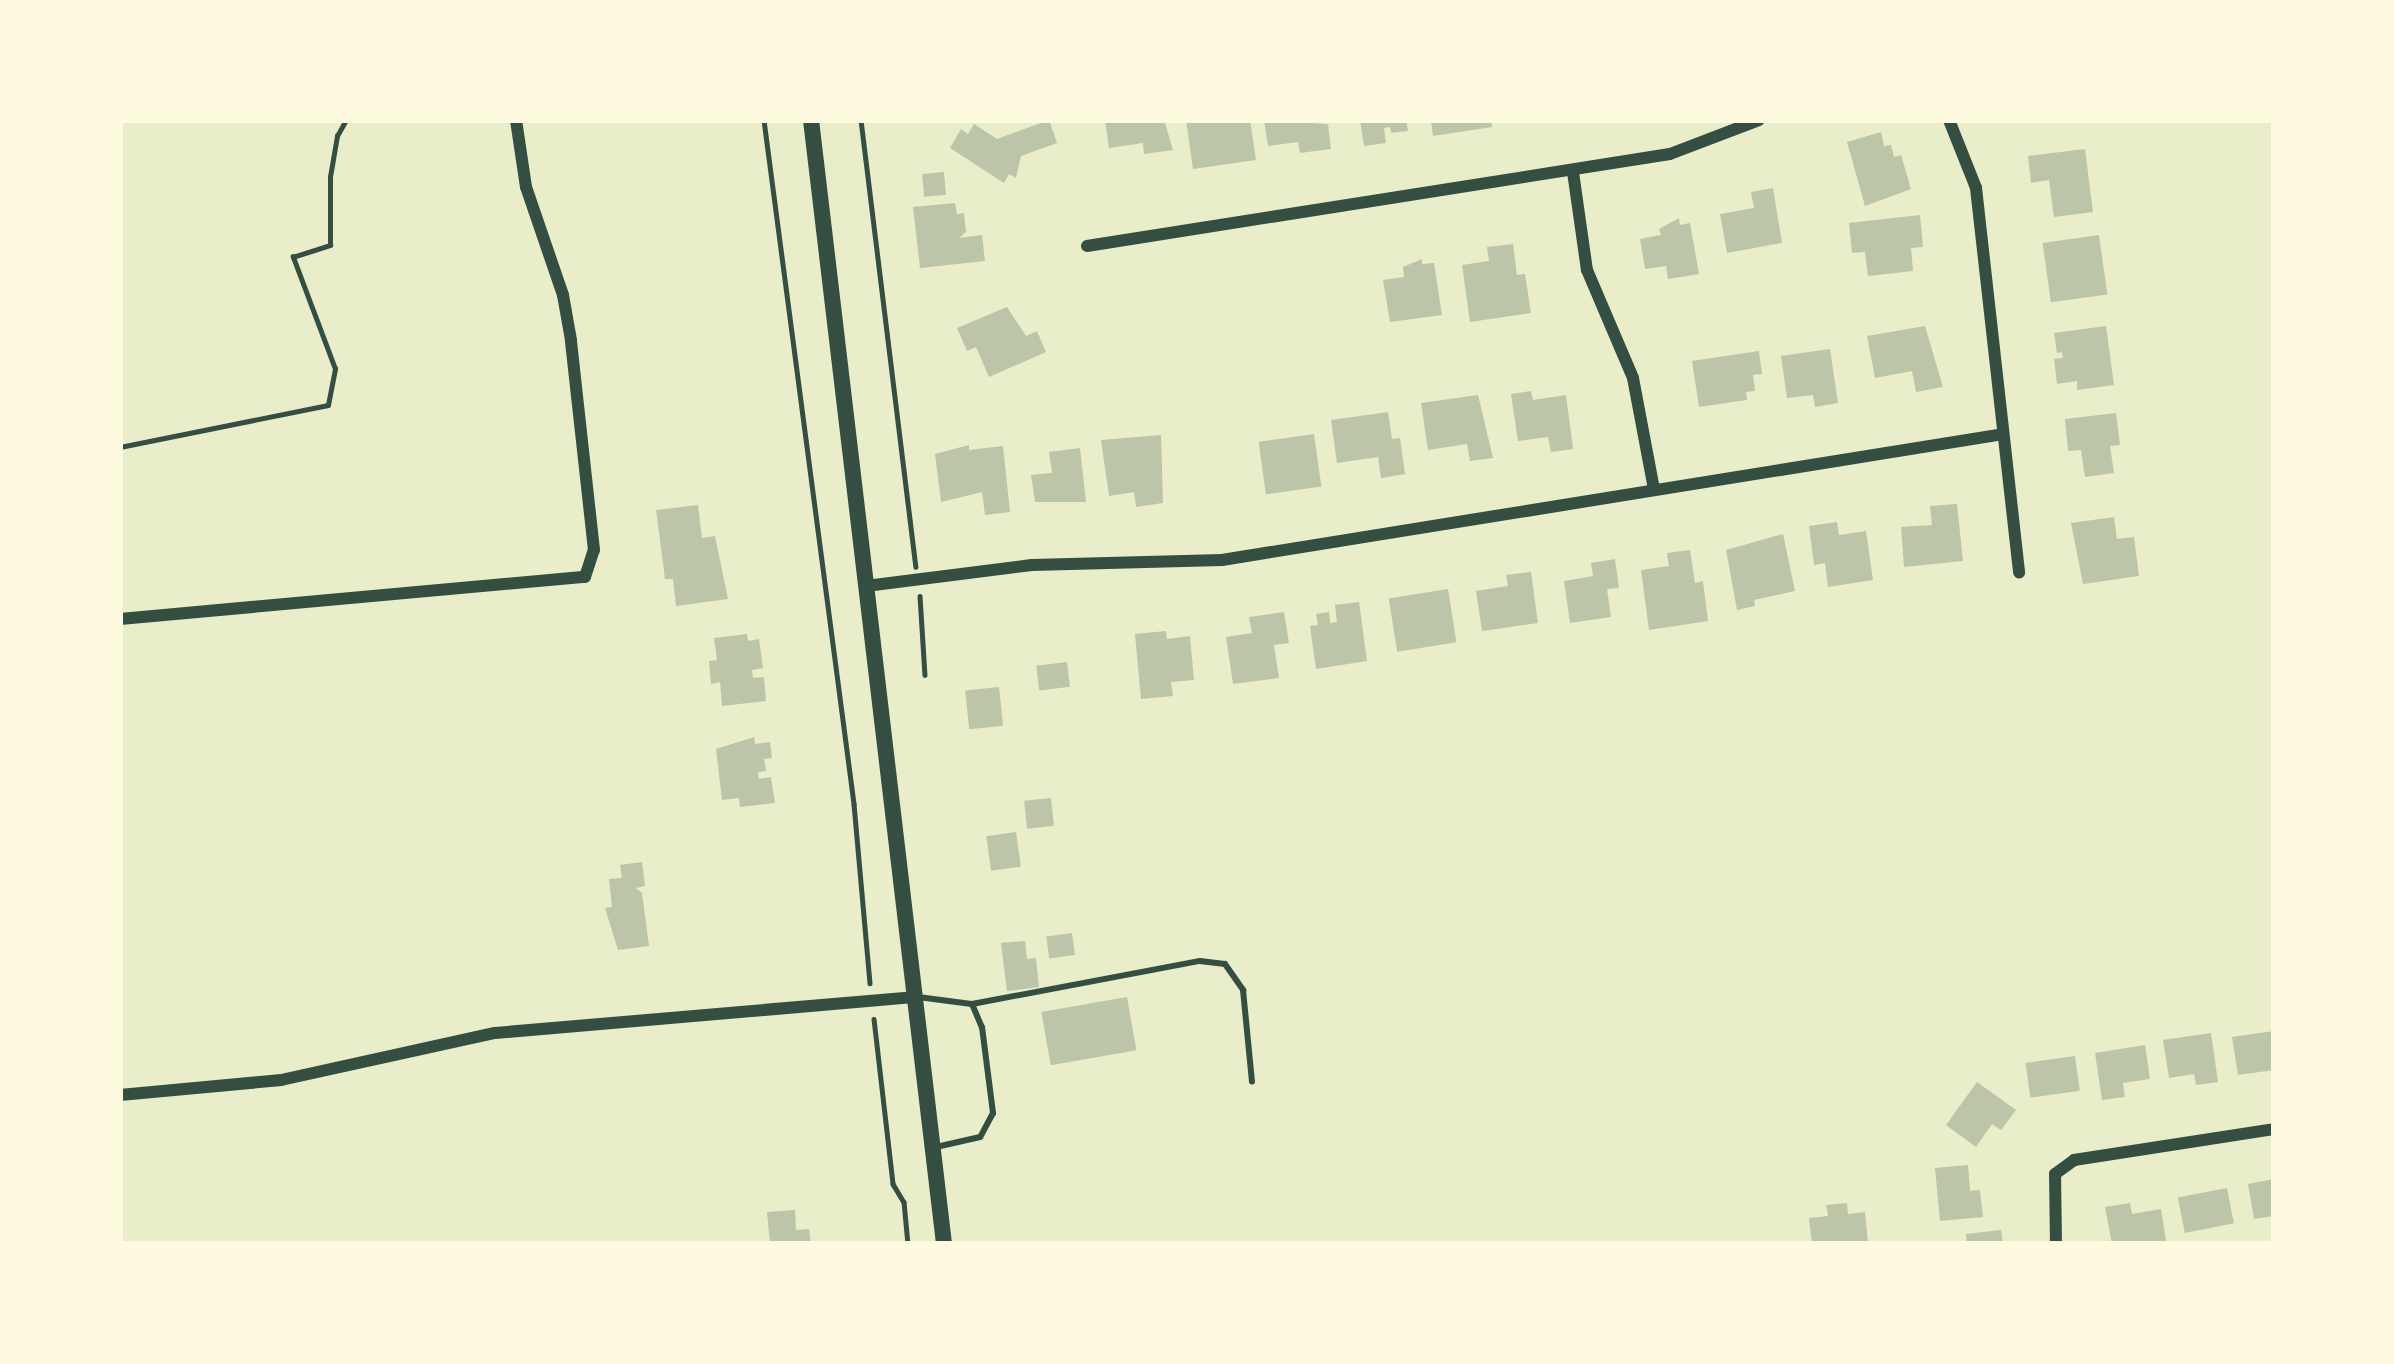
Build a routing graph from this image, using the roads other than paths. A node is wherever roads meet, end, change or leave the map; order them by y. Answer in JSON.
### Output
{"nodes":[{"id":1,"x":516,"y":120,"type":"edge"},
{"id":2,"x":811,"y":120,"type":"edge"},
{"id":3,"x":1759,"y":120,"type":"edge"},
{"id":4,"x":1949,"y":120,"type":"edge"},
{"id":5,"x":1573,"y":172,"type":"junction"},
{"id":6,"x":1087,"y":245,"type":"dead end"},
{"id":7,"x":2003,"y":434,"type":"junction"},
{"id":8,"x":1654,"y":489,"type":"junction"},
{"id":9,"x":2019,"y":573,"type":"dead end"},
{"id":10,"x":866,"y":586,"type":"junction"},
{"id":11,"x":120,"y":619,"type":"edge"},
{"id":12,"x":916,"y":997,"type":"junction"},
{"id":13,"x":972,"y":1004,"type":"junction"},
{"id":14,"x":1252,"y":1082,"type":"dead end"},
{"id":15,"x":120,"y":1095,"type":"edge"},
{"id":16,"x":2274,"y":1130,"type":"edge"},
{"id":17,"x":933,"y":1148,"type":"junction"},
{"id":18,"x":944,"y":1244,"type":"edge"},
{"id":19,"x":2056,"y":1244,"type":"edge"}],
"edges":[{"from":1,"to":11,"type":"street"},
{"from":2,"to":10,"type":"main road"},
{"from":3,"to":5,"type":"street"},
{"from":4,"to":7,"type":"street"},
{"from":5,"to":6,"type":"street"},
{"from":5,"to":8,"type":"street"},
{"from":7,"to":8,"type":"street"},
{"from":7,"to":9,"type":"street"},
{"from":8,"to":10,"type":"street"},
{"from":10,"to":12,"type":"main road"},
{"from":12,"to":13,"type":"lane"},
{"from":12,"to":15,"type":"street"},
{"from":12,"to":17,"type":"main road"},
{"from":13,"to":14,"type":"lane"},
{"from":13,"to":17,"type":"lane"},
{"from":16,"to":19,"type":"street"},
{"from":17,"to":18,"type":"main road"}]}
